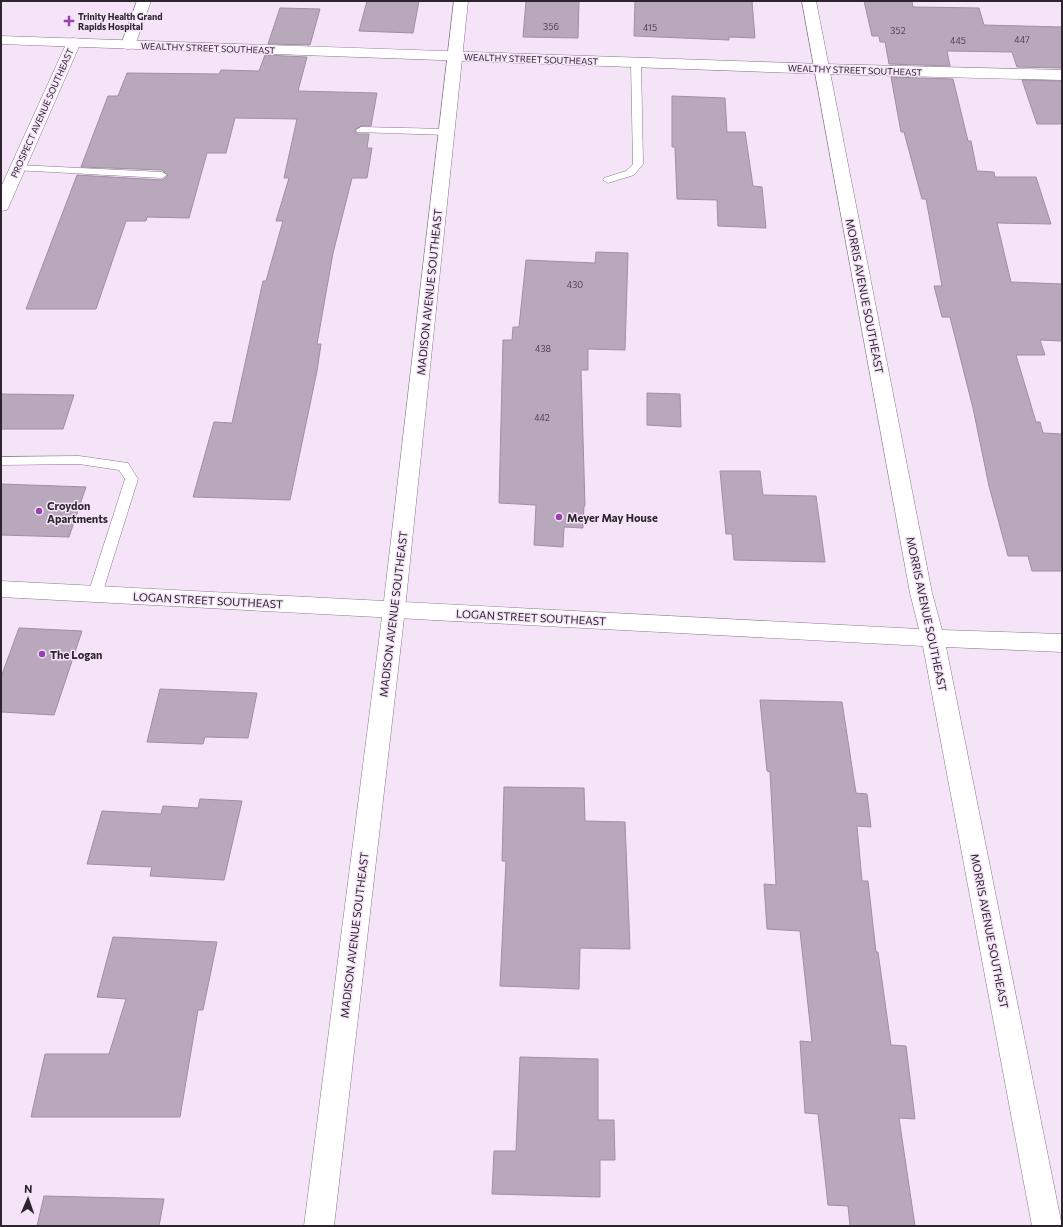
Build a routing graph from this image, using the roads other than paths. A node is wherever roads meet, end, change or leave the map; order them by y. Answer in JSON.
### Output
{"nodes":[{"id":1,"x":144,"y":1,"type":"edge"},
{"id":2,"x":461,"y":1,"type":"edge"},
{"id":3,"x":809,"y":1,"type":"edge"},
{"id":4,"x":1,"y":40,"type":"edge"},
{"id":5,"x":74,"y":42,"type":"junction"},
{"id":6,"x":128,"y":45,"type":"junction"},
{"id":7,"x":456,"y":56,"type":"junction"},
{"id":8,"x":636,"y":62,"type":"junction"},
{"id":9,"x":823,"y":69,"type":"junction"},
{"id":10,"x":1062,"y":75,"type":"edge"},
{"id":11,"x":360,"y":130,"type":"dead end"},
{"id":12,"x":447,"y":132,"type":"junction"},
{"id":13,"x":18,"y":168,"type":"junction"},
{"id":14,"x":162,"y":175,"type":"dead end"},
{"id":15,"x":608,"y":180,"type":"dead end"},
{"id":16,"x":1,"y":206,"type":"edge"},
{"id":17,"x":1,"y":461,"type":"edge"},
{"id":18,"x":1,"y":589,"type":"edge"},
{"id":19,"x":95,"y":594,"type":"junction"},
{"id":20,"x":394,"y":609,"type":"junction"},
{"id":21,"x":933,"y":638,"type":"junction"},
{"id":22,"x":1062,"y":643,"type":"edge"},
{"id":23,"x":319,"y":1226,"type":"edge"},
{"id":24,"x":1047,"y":1226,"type":"edge"}],
"edges":[{"from":1,"to":6,"type":"street"},
{"from":2,"to":7,"type":"street","name":"MADISON AVENUE SOUTHEAST"},
{"from":3,"to":9,"type":"street","name":"MORRIS AVENUE SOUTHEAST"},
{"from":4,"to":5,"type":"street","name":"WEALTHY STREET SOUTHEAST"},
{"from":5,"to":6,"type":"street","name":"WEALTHY STREET SOUTHEAST"},
{"from":5,"to":13,"type":"street","name":"PROSPECT AVENUE SOUTHEAST"},
{"from":6,"to":7,"type":"street","name":"WEALTHY STREET SOUTHEAST"},
{"from":7,"to":8,"type":"street","name":"WEALTHY STREET SOUTHEAST"},
{"from":7,"to":12,"type":"street","name":"MADISON AVENUE SOUTHEAST"},
{"from":8,"to":9,"type":"street","name":"WEALTHY STREET SOUTHEAST"},
{"from":8,"to":15,"type":"lane"},
{"from":9,"to":10,"type":"street","name":"WEALTHY STREET SOUTHEAST"},
{"from":9,"to":21,"type":"street","name":"MORRIS AVENUE SOUTHEAST"},
{"from":11,"to":12,"type":"lane"},
{"from":12,"to":20,"type":"street","name":"MADISON AVENUE SOUTHEAST"},
{"from":13,"to":14,"type":"lane"},
{"from":13,"to":16,"type":"street","name":"PROSPECT AVENUE SOUTHEAST"},
{"from":17,"to":19,"type":"lane"},
{"from":18,"to":19,"type":"street","name":"LOGAN STREET SOUTHEAST"},
{"from":19,"to":20,"type":"street","name":"LOGAN STREET SOUTHEAST"},
{"from":20,"to":21,"type":"street","name":"LOGAN STREET SOUTHEAST"},
{"from":20,"to":23,"type":"street","name":"MADISON AVENUE SOUTHEAST"},
{"from":21,"to":22,"type":"street","name":"LOGAN STREET SOUTHEAST"},
{"from":21,"to":24,"type":"street","name":"MORRIS AVENUE SOUTHEAST"}]}
